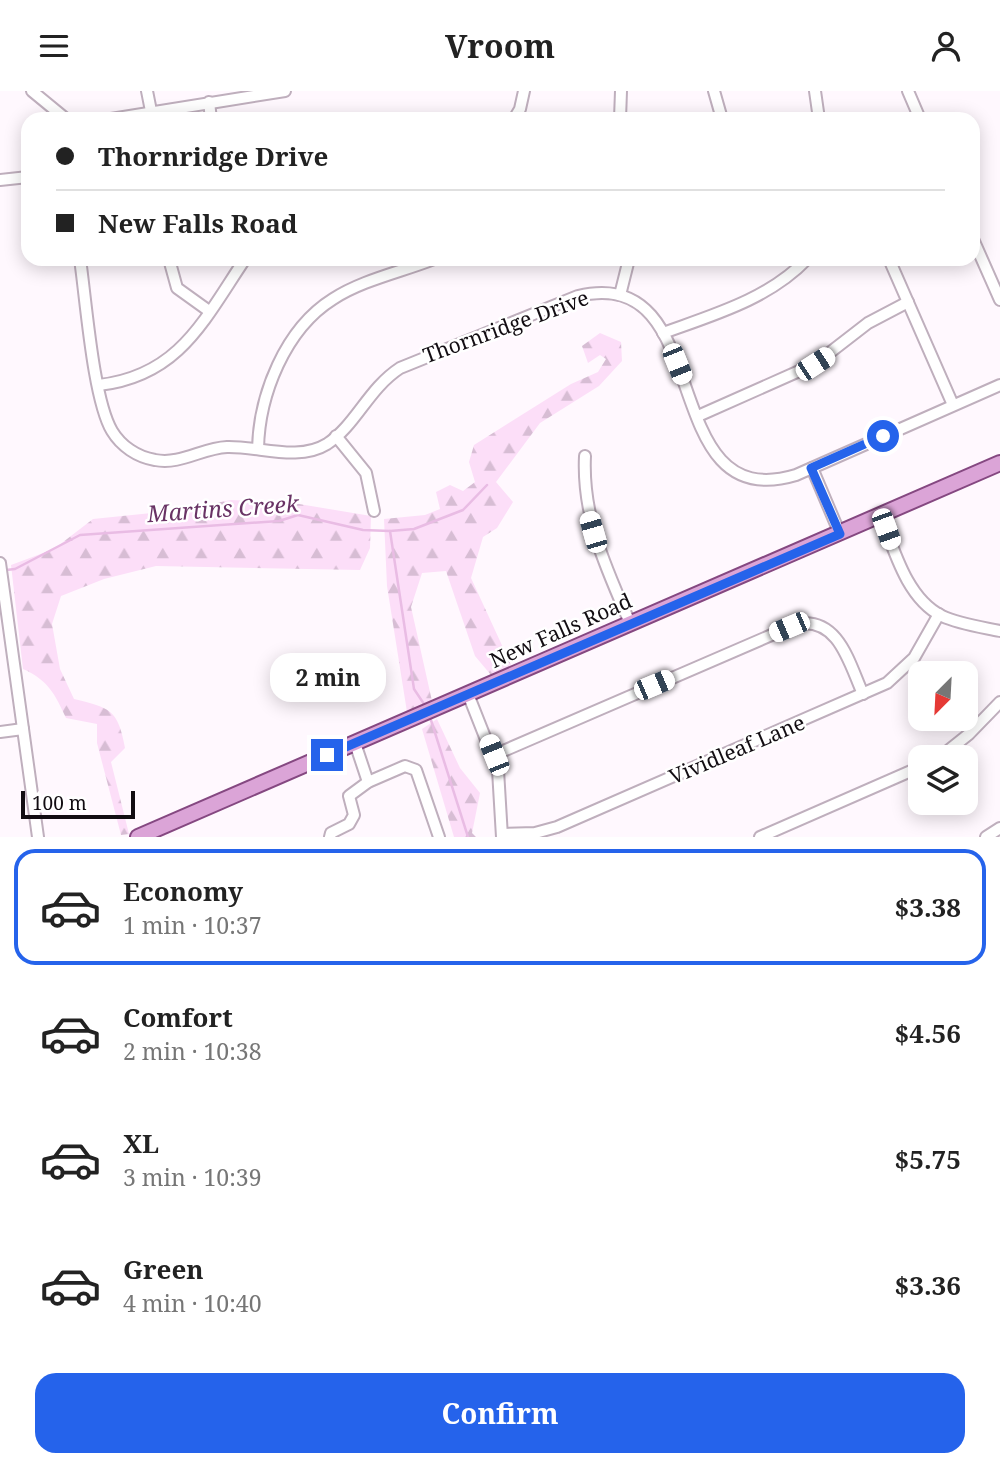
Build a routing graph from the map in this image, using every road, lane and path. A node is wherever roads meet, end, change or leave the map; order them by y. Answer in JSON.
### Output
{"nodes":[{"id":1,"x":32,"y":91,"type":"edge"},
{"id":2,"x":147,"y":91,"type":"edge"},
{"id":3,"x":285,"y":91,"type":"edge"},
{"id":4,"x":524,"y":91,"type":"edge"},
{"id":5,"x":621,"y":91,"type":"edge"},
{"id":6,"x":714,"y":91,"type":"edge"},
{"id":7,"x":815,"y":91,"type":"edge"},
{"id":8,"x":908,"y":91,"type":"edge"},
{"id":9,"x":209,"y":102,"type":"junction"},
{"id":10,"x":151,"y":111,"type":"junction"},
{"id":11,"x":58,"y":112,"type":"edge"},
{"id":12,"x":146,"y":112,"type":"edge"},
{"id":13,"x":210,"y":112,"type":"edge"},
{"id":14,"x":518,"y":112,"type":"edge"},
{"id":15,"x":620,"y":112,"type":"edge"},
{"id":16,"x":720,"y":112,"type":"edge"},
{"id":17,"x":818,"y":112,"type":"edge"},
{"id":18,"x":917,"y":112,"type":"edge"},
{"id":19,"x":21,"y":178,"type":"edge"},
{"id":20,"x":0,"y":180,"type":"edge"},
{"id":21,"x":980,"y":255,"type":"edge"},
{"id":22,"x":81,"y":266,"type":"edge"},
{"id":23,"x":171,"y":266,"type":"edge"},
{"id":24,"x":240,"y":266,"type":"edge"},
{"id":25,"x":416,"y":266,"type":"edge"},
{"id":26,"x":627,"y":266,"type":"edge"},
{"id":27,"x":799,"y":266,"type":"edge"},
{"id":28,"x":892,"y":266,"type":"edge"},
{"id":29,"x":620,"y":295,"type":"junction"},
{"id":30,"x":1000,"y":300,"type":"edge"},
{"id":31,"x":908,"y":302,"type":"junction"},
{"id":32,"x":209,"y":311,"type":"junction"},
{"id":33,"x":663,"y":333,"type":"junction"},
{"id":34,"x":1000,"y":385,"type":"edge"},
{"id":35,"x":99,"y":386,"type":"junction"},
{"id":36,"x":953,"y":405,"type":"junction"},
{"id":37,"x":698,"y":415,"type":"junction"},
{"id":38,"x":337,"y":436,"type":"junction"},
{"id":39,"x":257,"y":449,"type":"junction"},
{"id":40,"x":586,"y":456,"type":"dead end"},
{"id":41,"x":1000,"y":463,"type":"edge"},
{"id":42,"x":811,"y":468,"type":"junction"},
{"id":43,"x":374,"y":511,"type":"dead end"},
{"id":44,"x":881,"y":516,"type":"junction"},
{"id":45,"x":840,"y":534,"type":"junction"},
{"id":46,"x":1,"y":569,"type":"edge"},
{"id":47,"x":939,"y":614,"type":"junction"},
{"id":48,"x":630,"y":623,"type":"junction"},
{"id":49,"x":1000,"y":631,"type":"edge"},
{"id":50,"x":468,"y":694,"type":"junction"},
{"id":51,"x":863,"y":694,"type":"junction"},
{"id":52,"x":1000,"y":702,"type":"edge"},
{"id":53,"x":23,"y":729,"type":"junction"},
{"id":54,"x":0,"y":732,"type":"edge"},
{"id":55,"x":355,"y":743,"type":"junction"},
{"id":56,"x":955,"y":745,"type":"edge"},
{"id":57,"x":494,"y":755,"type":"junction"},
{"id":58,"x":908,"y":772,"type":"edge"},
{"id":59,"x":368,"y":782,"type":"junction"},
{"id":60,"x":1000,"y":828,"type":"edge"},
{"id":61,"x":502,"y":835,"type":"edge"},
{"id":62,"x":38,"y":837,"type":"edge"},
{"id":63,"x":138,"y":837,"type":"edge"},
{"id":64,"x":330,"y":837,"type":"edge"},
{"id":65,"x":439,"y":837,"type":"edge"},
{"id":66,"x":760,"y":837,"type":"edge"},
{"id":67,"x":986,"y":837,"type":"edge"}],
"edges":[{"from":1,"to":11,"type":"street"},
{"from":2,"to":10,"type":"street"},
{"from":3,"to":9,"type":"street"},
{"from":4,"to":14,"type":"street"},
{"from":5,"to":15,"type":"street"},
{"from":6,"to":16,"type":"street"},
{"from":7,"to":17,"type":"street"},
{"from":8,"to":18,"type":"street"},
{"from":9,"to":10,"type":"street"},
{"from":9,"to":13,"type":"street"},
{"from":10,"to":12,"type":"street"},
{"from":19,"to":20,"type":"street"},
{"from":21,"to":30,"type":"street"},
{"from":22,"to":35,"type":"street","name":"Thornridge Drive"},
{"from":23,"to":32,"type":"street"},
{"from":24,"to":32,"type":"street"},
{"from":25,"to":39,"type":"street"},
{"from":26,"to":29,"type":"street"},
{"from":27,"to":33,"type":"street"},
{"from":28,"to":31,"type":"street"},
{"from":29,"to":33,"type":"street","name":"Thornridge Drive"},
{"from":29,"to":38,"type":"street","name":"Thornridge Drive"},
{"from":31,"to":36,"type":"street"},
{"from":31,"to":37,"type":"street"},
{"from":32,"to":35,"type":"street"},
{"from":33,"to":37,"type":"street","name":"Thornridge Drive"},
{"from":34,"to":36,"type":"street","name":"Thornridge Drive"},
{"from":35,"to":39,"type":"street","name":"Thornridge Drive"},
{"from":36,"to":42,"type":"street","name":"Thornridge Drive"},
{"from":37,"to":42,"type":"street","name":"Thornridge Drive"},
{"from":38,"to":39,"type":"street","name":"Thornridge Drive"},
{"from":38,"to":43,"type":"street"},
{"from":40,"to":48,"type":"street"},
{"from":41,"to":44,"type":"main road","name":"New Falls Road"},
{"from":42,"to":45,"type":"street"},
{"from":44,"to":45,"type":"main road","name":"New Falls Road"},
{"from":44,"to":47,"type":"street"},
{"from":45,"to":48,"type":"main road","name":"New Falls Road"},
{"from":46,"to":53,"type":"street"},
{"from":47,"to":49,"type":"street"},
{"from":47,"to":51,"type":"street","name":"Vividleaf Lane"},
{"from":48,"to":50,"type":"main road","name":"New Falls Road"},
{"from":50,"to":55,"type":"main road","name":"New Falls Road"},
{"from":50,"to":57,"type":"street"},
{"from":51,"to":57,"type":"street"},
{"from":51,"to":61,"type":"street","name":"Vividleaf Lane"},
{"from":52,"to":56,"type":"street"},
{"from":53,"to":54,"type":"street"},
{"from":53,"to":62,"type":"street"},
{"from":55,"to":59,"type":"street"},
{"from":55,"to":63,"type":"main road","name":"New Falls Road"},
{"from":57,"to":61,"type":"street"},
{"from":58,"to":66,"type":"street"},
{"from":59,"to":64,"type":"street"},
{"from":59,"to":65,"type":"street"},
{"from":60,"to":67,"type":"street"}]}
